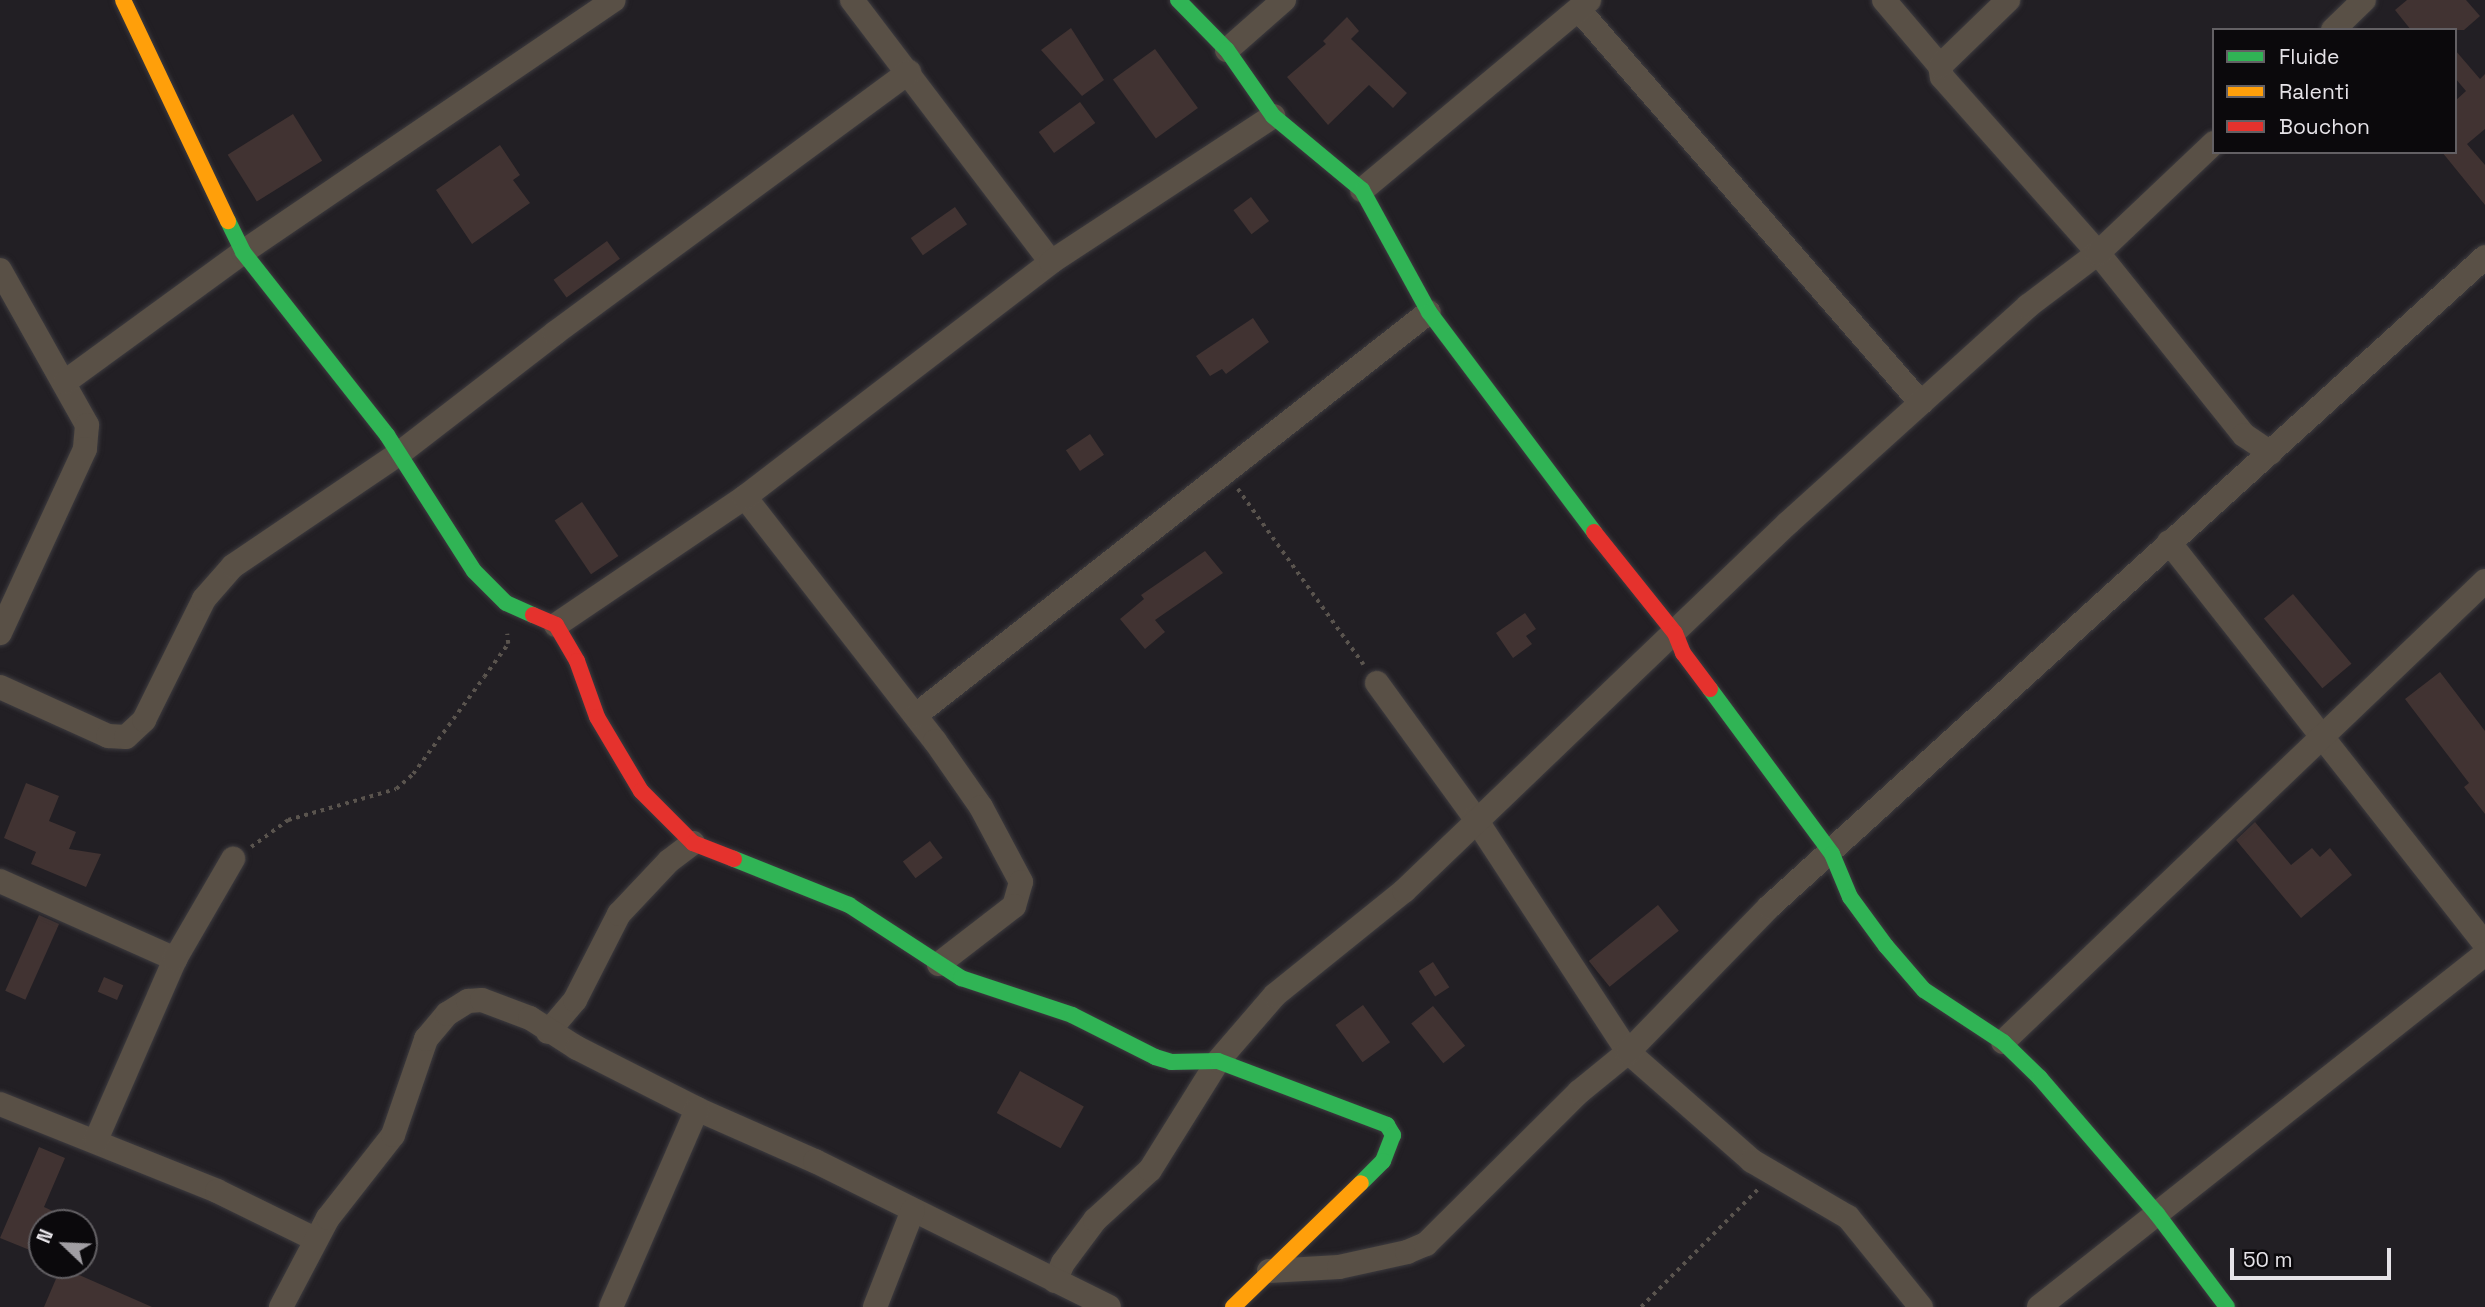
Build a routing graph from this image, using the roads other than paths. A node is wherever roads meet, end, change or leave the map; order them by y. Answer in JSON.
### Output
{"nodes":[{"id":1,"x":124,"y":0,"type":"edge"},
{"id":2,"x":614,"y":0,"type":"edge"},
{"id":3,"x":852,"y":0,"type":"edge"},
{"id":4,"x":1178,"y":0,"type":"edge"},
{"id":5,"x":1284,"y":0,"type":"edge"},
{"id":6,"x":1884,"y":0,"type":"edge"},
{"id":7,"x":2008,"y":0,"type":"edge"},
{"id":8,"x":2364,"y":0,"type":"edge"},
{"id":9,"x":1584,"y":5,"type":"edge"},
{"id":10,"x":2335,"y":28,"type":"edge"},
{"id":11,"x":1227,"y":50,"type":"junction"},
{"id":12,"x":1940,"y":66,"type":"junction"},
{"id":13,"x":909,"y":72,"type":"junction"},
{"id":14,"x":1273,"y":117,"type":"junction"},
{"id":15,"x":2212,"y":145,"type":"edge"},
{"id":16,"x":1362,"y":190,"type":"junction"},
{"id":17,"x":243,"y":252,"type":"junction"},
{"id":18,"x":2098,"y":253,"type":"junction"},
{"id":19,"x":2485,"y":257,"type":"edge"},
{"id":20,"x":1051,"y":262,"type":"junction"},
{"id":21,"x":0,"y":270,"type":"edge"},
{"id":22,"x":1429,"y":312,"type":"junction"},
{"id":23,"x":65,"y":382,"type":"junction"},
{"id":24,"x":1921,"y":402,"type":"junction"},
{"id":25,"x":400,"y":453,"type":"junction"},
{"id":26,"x":2272,"y":453,"type":"junction"},
{"id":27,"x":746,"y":497,"type":"junction"},
{"id":28,"x":2169,"y":542,"type":"junction"},
{"id":29,"x":2485,"y":581,"type":"edge"},
{"id":30,"x":556,"y":625,"type":"junction"},
{"id":31,"x":1675,"y":633,"type":"junction"},
{"id":32,"x":0,"y":634,"type":"edge"},
{"id":33,"x":1377,"y":683,"type":"road end"},
{"id":34,"x":0,"y":687,"type":"edge"},
{"id":35,"x":916,"y":715,"type":"junction"},
{"id":36,"x":2319,"y":735,"type":"junction"},
{"id":37,"x":1475,"y":818,"type":"junction"},
{"id":38,"x":693,"y":843,"type":"junction"},
{"id":39,"x":1832,"y":853,"type":"junction"},
{"id":40,"x":233,"y":859,"type":"road end"},
{"id":41,"x":0,"y":881,"type":"edge"},
{"id":42,"x":2485,"y":944,"type":"edge"},
{"id":43,"x":2485,"y":954,"type":"edge"},
{"id":44,"x":175,"y":960,"type":"junction"},
{"id":45,"x":939,"y":964,"type":"junction"},
{"id":46,"x":548,"y":1031,"type":"junction"},
{"id":47,"x":2003,"y":1042,"type":"junction"},
{"id":48,"x":1628,"y":1052,"type":"junction"},
{"id":49,"x":1218,"y":1061,"type":"junction"},
{"id":50,"x":0,"y":1104,"type":"edge"},
{"id":51,"x":697,"y":1109,"type":"junction"},
{"id":52,"x":96,"y":1140,"type":"junction"},
{"id":53,"x":913,"y":1210,"type":"junction"},
{"id":54,"x":2157,"y":1214,"type":"junction"},
{"id":55,"x":315,"y":1239,"type":"junction"},
{"id":56,"x":1269,"y":1271,"type":"junction"},
{"id":57,"x":1055,"y":1281,"type":"junction"},
{"id":58,"x":281,"y":1307,"type":"edge"},
{"id":59,"x":611,"y":1307,"type":"edge"},
{"id":60,"x":875,"y":1307,"type":"edge"},
{"id":61,"x":1109,"y":1307,"type":"edge"},
{"id":62,"x":1233,"y":1307,"type":"edge"},
{"id":63,"x":1921,"y":1307,"type":"edge"},
{"id":64,"x":2039,"y":1307,"type":"edge"},
{"id":65,"x":2227,"y":1307,"type":"edge"}],
"edges":[{"from":1,"to":17,"type":"street"},
{"from":2,"to":17,"type":"street"},
{"from":3,"to":13,"type":"street"},
{"from":4,"to":11,"type":"street"},
{"from":5,"to":11,"type":"street"},
{"from":6,"to":12,"type":"street"},
{"from":7,"to":12,"type":"street"},
{"from":8,"to":10,"type":"street"},
{"from":9,"to":16,"type":"street"},
{"from":9,"to":24,"type":"street"},
{"from":11,"to":14,"type":"street"},
{"from":12,"to":18,"type":"street"},
{"from":13,"to":20,"type":"street"},
{"from":13,"to":25,"type":"street"},
{"from":14,"to":16,"type":"street"},
{"from":14,"to":20,"type":"street"},
{"from":15,"to":18,"type":"street"},
{"from":16,"to":22,"type":"street"},
{"from":17,"to":23,"type":"street"},
{"from":17,"to":25,"type":"street"},
{"from":18,"to":24,"type":"street"},
{"from":18,"to":26,"type":"street"},
{"from":19,"to":26,"type":"street"},
{"from":20,"to":27,"type":"street"},
{"from":21,"to":23,"type":"street"},
{"from":22,"to":31,"type":"street"},
{"from":22,"to":35,"type":"street"},
{"from":23,"to":32,"type":"street"},
{"from":24,"to":31,"type":"street"},
{"from":25,"to":30,"type":"street"},
{"from":25,"to":34,"type":"street"},
{"from":26,"to":28,"type":"street"},
{"from":27,"to":30,"type":"street"},
{"from":27,"to":35,"type":"street"},
{"from":28,"to":36,"type":"street"},
{"from":28,"to":39,"type":"street"},
{"from":29,"to":36,"type":"street"},
{"from":30,"to":38,"type":"street"},
{"from":31,"to":37,"type":"street"},
{"from":31,"to":39,"type":"street"},
{"from":33,"to":37,"type":"street"},
{"from":35,"to":45,"type":"street"},
{"from":36,"to":42,"type":"street"},
{"from":36,"to":47,"type":"street"},
{"from":37,"to":48,"type":"street"},
{"from":37,"to":49,"type":"street"},
{"from":38,"to":45,"type":"street"},
{"from":38,"to":46,"type":"street"},
{"from":39,"to":47,"type":"street"},
{"from":39,"to":48,"type":"street"},
{"from":40,"to":44,"type":"street"},
{"from":41,"to":44,"type":"street"},
{"from":43,"to":54,"type":"street"},
{"from":44,"to":52,"type":"street"},
{"from":45,"to":49,"type":"street"},
{"from":46,"to":51,"type":"street"},
{"from":46,"to":55,"type":"street"},
{"from":47,"to":54,"type":"street"},
{"from":48,"to":56,"type":"street"},
{"from":48,"to":63,"type":"street"},
{"from":49,"to":56,"type":"street"},
{"from":49,"to":57,"type":"street"},
{"from":50,"to":52,"type":"street"},
{"from":51,"to":53,"type":"street"},
{"from":51,"to":59,"type":"street"},
{"from":52,"to":55,"type":"street"},
{"from":53,"to":57,"type":"street"},
{"from":53,"to":60,"type":"street"},
{"from":54,"to":64,"type":"street"},
{"from":54,"to":65,"type":"street"},
{"from":55,"to":58,"type":"street"},
{"from":56,"to":62,"type":"street"},
{"from":57,"to":61,"type":"street"}]}
